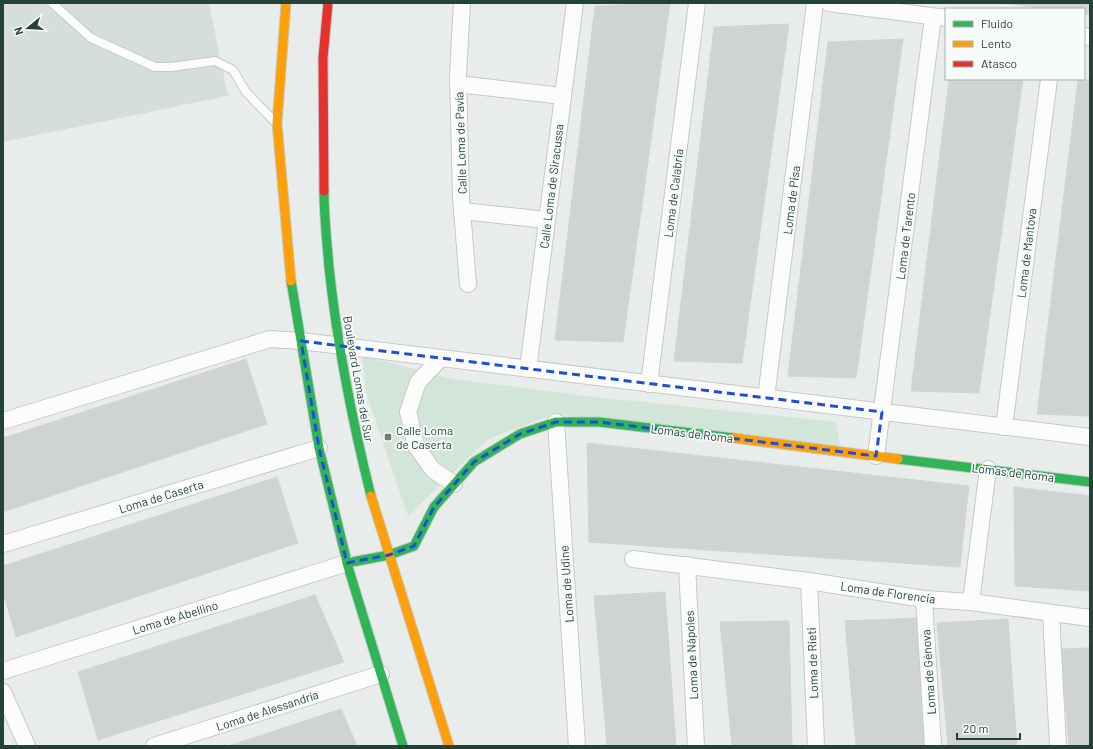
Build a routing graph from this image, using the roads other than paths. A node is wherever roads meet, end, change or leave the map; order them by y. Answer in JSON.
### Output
{"nodes":[{"id":1,"x":52,"y":3,"type":"edge"},
{"id":2,"x":286,"y":3,"type":"edge"},
{"id":3,"x":328,"y":3,"type":"edge"},
{"id":4,"x":462,"y":3,"type":"edge"},
{"id":5,"x":575,"y":3,"type":"edge"},
{"id":6,"x":696,"y":3,"type":"edge"},
{"id":7,"x":815,"y":3,"type":"edge"},
{"id":8,"x":829,"y":3,"type":"edge"},
{"id":9,"x":940,"y":17,"type":"edge"},
{"id":10,"x":1049,"y":80,"type":"edge"},
{"id":11,"x":458,"y":84,"type":"junction"},
{"id":12,"x":563,"y":96,"type":"junction"},
{"id":13,"x":277,"y":123,"type":"junction"},
{"id":14,"x":462,"y":211,"type":"junction"},
{"id":15,"x":547,"y":220,"type":"junction"},
{"id":16,"x":468,"y":284,"type":"dead end"},
{"id":17,"x":301,"y":341,"type":"junction"},
{"id":18,"x":340,"y":346,"type":"junction"},
{"id":19,"x":441,"y":358,"type":"junction"},
{"id":20,"x":528,"y":369,"type":"junction"},
{"id":21,"x":649,"y":384,"type":"junction"},
{"id":22,"x":766,"y":398,"type":"junction"},
{"id":23,"x":882,"y":412,"type":"junction"},
{"id":24,"x":3,"y":421,"type":"edge"},
{"id":25,"x":556,"y":422,"type":"junction"},
{"id":26,"x":1004,"y":427,"type":"junction"},
{"id":27,"x":1090,"y":437,"type":"edge"},
{"id":28,"x":319,"y":448,"type":"junction"},
{"id":29,"x":876,"y":456,"type":"junction"},
{"id":30,"x":988,"y":469,"type":"junction"},
{"id":31,"x":1090,"y":482,"type":"edge"},
{"id":32,"x":454,"y":484,"type":"junction"},
{"id":33,"x":3,"y":544,"type":"edge"},
{"id":34,"x":389,"y":555,"type":"junction"},
{"id":35,"x":633,"y":559,"type":"dead end"},
{"id":36,"x":347,"y":563,"type":"junction"},
{"id":37,"x":687,"y":565,"type":"junction"},
{"id":38,"x":808,"y":581,"type":"junction"},
{"id":39,"x":924,"y":599,"type":"junction"},
{"id":40,"x":971,"y":602,"type":"junction"},
{"id":41,"x":1051,"y":613,"type":"junction"},
{"id":42,"x":1090,"y":618,"type":"edge"},
{"id":43,"x":3,"y":671,"type":"edge"},
{"id":44,"x":381,"y":674,"type":"junction"},
{"id":45,"x":3,"y":692,"type":"edge"},
{"id":46,"x":27,"y":746,"type":"edge"},
{"id":47,"x":154,"y":746,"type":"edge"},
{"id":48,"x":403,"y":746,"type":"edge"},
{"id":49,"x":449,"y":746,"type":"edge"},
{"id":50,"x":577,"y":746,"type":"edge"},
{"id":51,"x":696,"y":746,"type":"edge"},
{"id":52,"x":816,"y":746,"type":"edge"},
{"id":53,"x":933,"y":746,"type":"edge"},
{"id":54,"x":1058,"y":746,"type":"edge"}],
"edges":[{"from":1,"to":13,"type":"lane"},
{"from":2,"to":13,"type":"street"},
{"from":3,"to":18,"type":"street","name":"Boulevard Lomas del Sur"},
{"from":4,"to":11,"type":"street","name":"Calle Loma de Pavía"},
{"from":5,"to":12,"type":"street","name":"Calle Loma de Siracussa"},
{"from":6,"to":21,"type":"street","name":"Loma de Calabria"},
{"from":7,"to":22,"type":"street","name":"Loma de Pisa"},
{"from":8,"to":9,"type":"street"},
{"from":9,"to":23,"type":"street","name":"Loma de Tarento"},
{"from":10,"to":26,"type":"street","name":"Loma de Mantova"},
{"from":11,"to":12,"type":"street"},
{"from":11,"to":14,"type":"street","name":"Calle Loma de Pavía"},
{"from":12,"to":15,"type":"street","name":"Calle Loma de Siracussa"},
{"from":13,"to":17,"type":"street"},
{"from":14,"to":15,"type":"street"},
{"from":14,"to":16,"type":"street","name":"Calle Loma de Pavía"},
{"from":15,"to":20,"type":"street","name":"Calle Loma de Siracussa"},
{"from":17,"to":18,"type":"street"},
{"from":17,"to":24,"type":"street"},
{"from":17,"to":28,"type":"street"},
{"from":18,"to":19,"type":"street"},
{"from":18,"to":34,"type":"street","name":"Boulevard Lomas del Sur"},
{"from":19,"to":20,"type":"street"},
{"from":19,"to":32,"type":"street"},
{"from":20,"to":21,"type":"street"},
{"from":21,"to":22,"type":"street"},
{"from":22,"to":23,"type":"street"},
{"from":23,"to":26,"type":"street"},
{"from":23,"to":29,"type":"street","name":"Loma de Tarento"},
{"from":25,"to":29,"type":"street","name":"Lomas de Roma"},
{"from":25,"to":32,"type":"street","name":"Lomas de Roma"},
{"from":25,"to":50,"type":"street","name":"Loma de Udine"},
{"from":26,"to":27,"type":"street"},
{"from":28,"to":33,"type":"street","name":"Loma de Caserta"},
{"from":28,"to":36,"type":"street"},
{"from":29,"to":30,"type":"street","name":"Lomas de Roma"},
{"from":30,"to":31,"type":"street","name":"Lomas de Roma"},
{"from":30,"to":40,"type":"street"},
{"from":32,"to":34,"type":"street","name":"Lomas de Roma"},
{"from":34,"to":36,"type":"street","name":"Lomas de Roma"},
{"from":34,"to":49,"type":"street","name":"Boulevard Lomas del Sur"},
{"from":35,"to":37,"type":"street","name":"Loma de Florencia"},
{"from":36,"to":43,"type":"street","name":"Loma de Abellino"},
{"from":36,"to":44,"type":"street"},
{"from":37,"to":38,"type":"street","name":"Loma de Florencia"},
{"from":37,"to":51,"type":"street","name":"Loma de Nápoles"},
{"from":38,"to":39,"type":"street","name":"Loma de Florencia"},
{"from":38,"to":52,"type":"street","name":"Loma de Rieti"},
{"from":39,"to":40,"type":"street","name":"Loma de Florencia"},
{"from":39,"to":53,"type":"street","name":"Loma de Génova"},
{"from":40,"to":41,"type":"street","name":"Loma de Florencia"},
{"from":41,"to":42,"type":"street","name":"Loma de Florencia"},
{"from":41,"to":54,"type":"street"},
{"from":44,"to":47,"type":"street","name":"Loma de Alessandría"},
{"from":44,"to":48,"type":"street"},
{"from":45,"to":46,"type":"street"}]}
